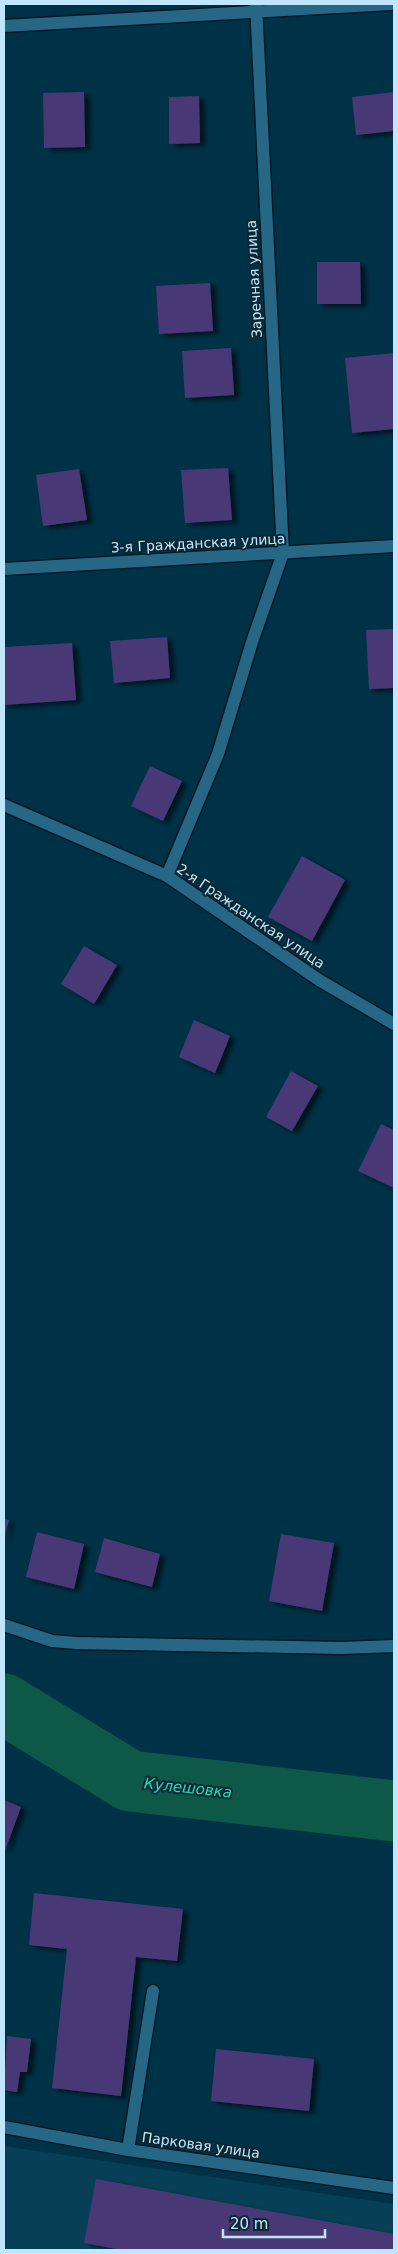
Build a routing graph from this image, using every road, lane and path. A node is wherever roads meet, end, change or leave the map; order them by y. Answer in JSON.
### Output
{"nodes":[{"id":1,"x":391,"y":4,"type":"edge"},
{"id":2,"x":256,"y":7,"type":"edge"},
{"id":3,"x":4,"y":26,"type":"edge"},
{"id":4,"x":394,"y":546,"type":"edge"},
{"id":5,"x":283,"y":553,"type":"junction"},
{"id":6,"x":4,"y":568,"type":"edge"},
{"id":7,"x":4,"y":805,"type":"edge"},
{"id":8,"x":167,"y":876,"type":"junction"},
{"id":9,"x":394,"y":1024,"type":"edge"},
{"id":10,"x":4,"y":1625,"type":"edge"},
{"id":11,"x":394,"y":1646,"type":"edge"},
{"id":12,"x":153,"y":1991,"type":"dead end"},
{"id":13,"x":4,"y":2127,"type":"edge"},
{"id":14,"x":128,"y":2150,"type":"junction"},
{"id":15,"x":394,"y":2188,"type":"edge"}],
"edges":[{"from":1,"to":2,"type":"street"},
{"from":2,"to":3,"type":"street"},
{"from":2,"to":5,"type":"street","name":"Заречная улица"},
{"from":4,"to":5,"type":"street","name":"3-я Гражданская улица"},
{"from":5,"to":6,"type":"street","name":"3-я Гражданская улица"},
{"from":5,"to":8,"type":"street"},
{"from":7,"to":8,"type":"street","name":"2-я Гражданская улица"},
{"from":8,"to":9,"type":"street","name":"2-я Гражданская улица"},
{"from":10,"to":11,"type":"street"},
{"from":12,"to":14,"type":"street"},
{"from":13,"to":14,"type":"street","name":"Парковая улица"},
{"from":14,"to":15,"type":"street","name":"Парковая улица"}]}
